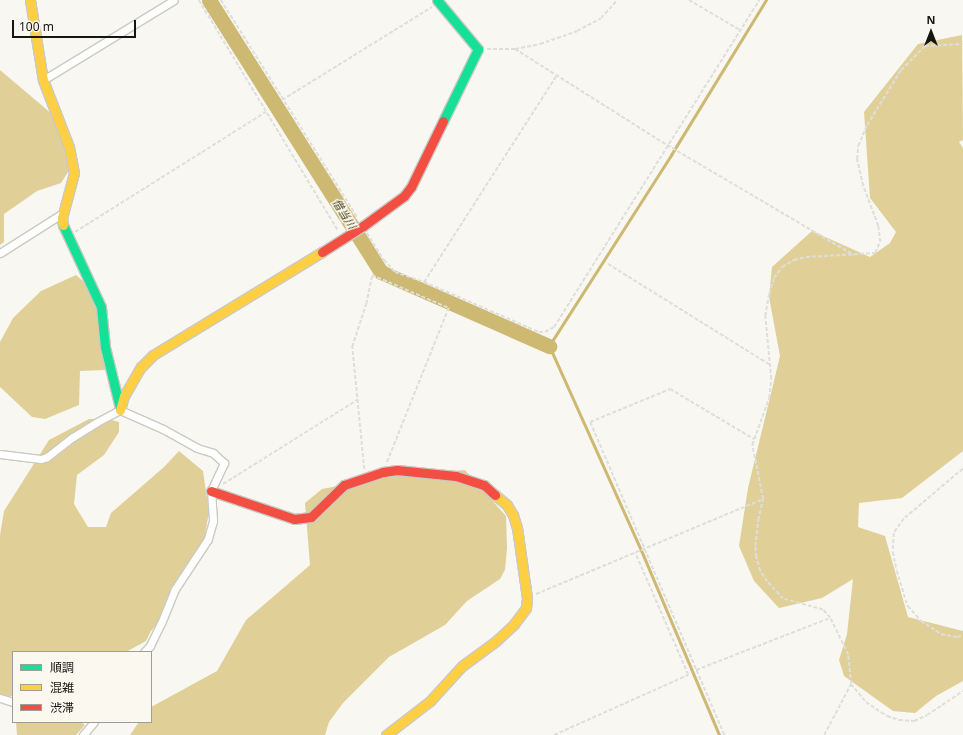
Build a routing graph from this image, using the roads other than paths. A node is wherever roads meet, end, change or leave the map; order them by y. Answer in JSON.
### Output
{"nodes":[{"id":1,"x":30,"y":0,"type":"edge"},
{"id":2,"x":174,"y":0,"type":"edge"},
{"id":3,"x":438,"y":2,"type":"edge"},
{"id":4,"x":43,"y":80,"type":"junction"},
{"id":5,"x":63,"y":213,"type":"junction"},
{"id":6,"x":0,"y":253,"type":"edge"},
{"id":7,"x":120,"y":410,"type":"junction"},
{"id":8,"x":0,"y":454,"type":"edge"},
{"id":9,"x":211,"y":491,"type":"junction"},
{"id":10,"x":145,"y":651,"type":"edge"},
{"id":11,"x":0,"y":698,"type":"edge"},
{"id":12,"x":12,"y":702,"type":"edge"},
{"id":13,"x":91,"y":723,"type":"edge"},
{"id":14,"x":84,"y":735,"type":"edge"},
{"id":15,"x":386,"y":735,"type":"edge"}],
"edges":[{"from":1,"to":4,"type":"street"},
{"from":2,"to":4,"type":"street"},
{"from":3,"to":7,"type":"street"},
{"from":4,"to":5,"type":"street"},
{"from":5,"to":6,"type":"street"},
{"from":5,"to":7,"type":"street"},
{"from":7,"to":8,"type":"street"},
{"from":7,"to":9,"type":"street"},
{"from":9,"to":10,"type":"street"},
{"from":9,"to":15,"type":"street"},
{"from":11,"to":12,"type":"street"},
{"from":13,"to":14,"type":"street"}]}
